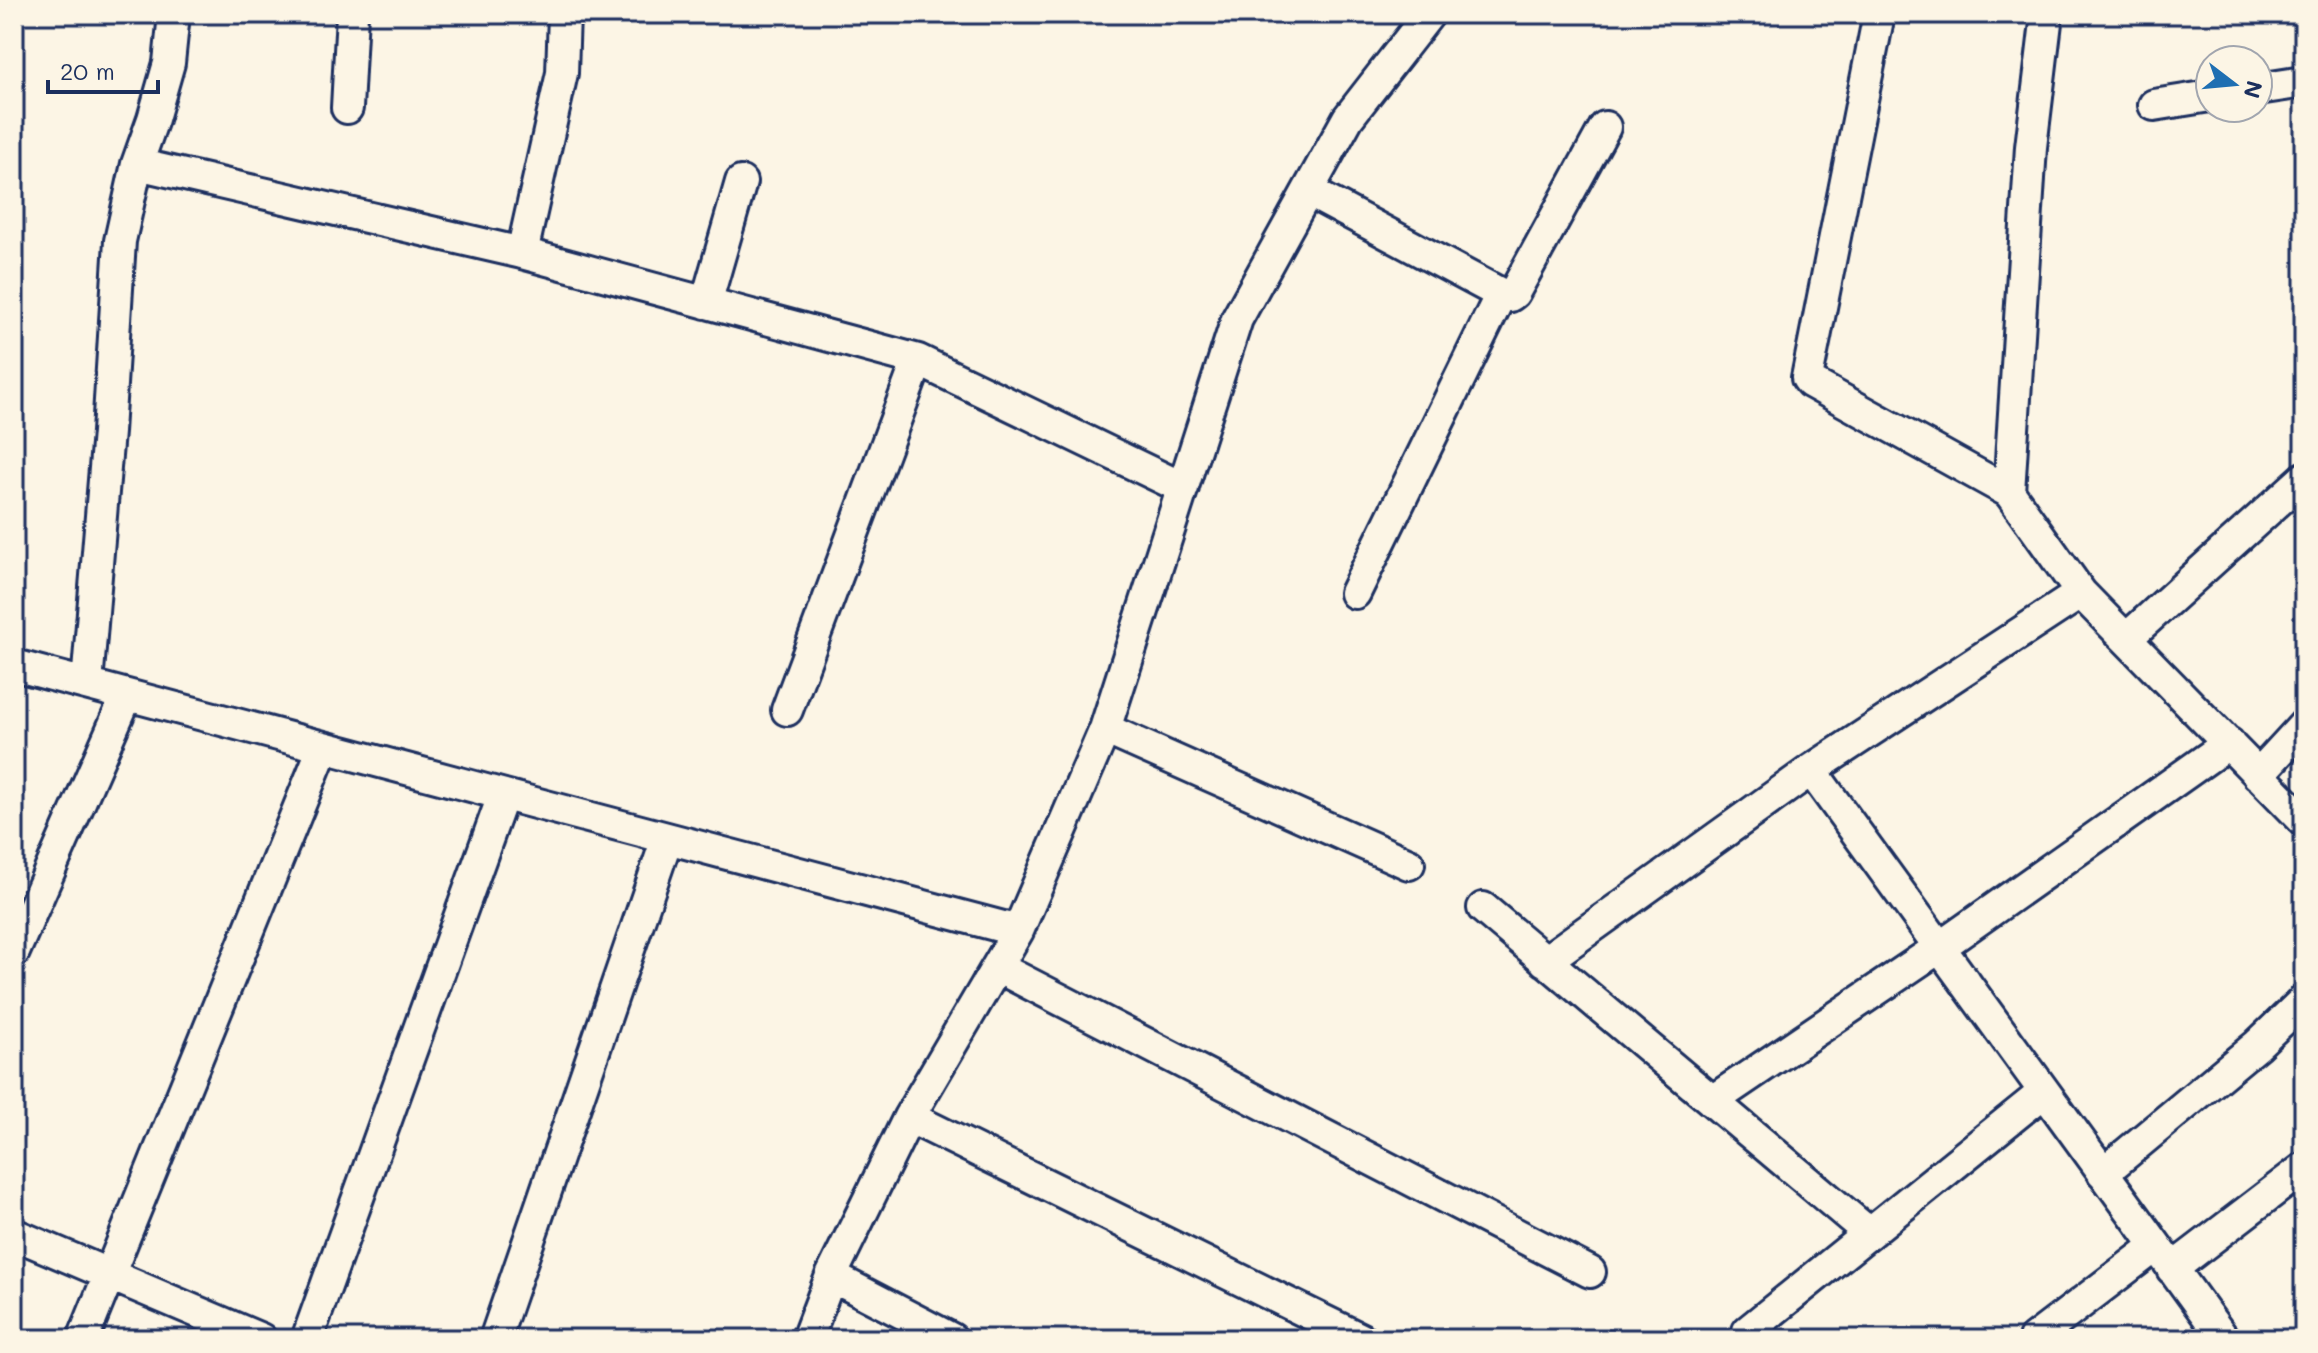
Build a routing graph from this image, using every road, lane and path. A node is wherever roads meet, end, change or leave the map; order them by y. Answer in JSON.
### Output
{"nodes":[{"id":1,"x":174,"y":14,"type":"edge"},
{"id":2,"x":352,"y":14,"type":"edge"},
{"id":3,"x":564,"y":14,"type":"edge"},
{"id":4,"x":1429,"y":14,"type":"edge"},
{"id":5,"x":1879,"y":14,"type":"edge"},
{"id":6,"x":2047,"y":14,"type":"edge"},
{"id":7,"x":2304,"y":82,"type":"edge"},
{"id":8,"x":2274,"y":87,"type":"edge"},
{"id":9,"x":2194,"y":99,"type":"edge"},
{"id":10,"x":2154,"y":105,"type":"dead end"},
{"id":11,"x":347,"y":108,"type":"dead end"},
{"id":12,"x":1605,"y":127,"type":"dead end"},
{"id":13,"x":137,"y":164,"type":"junction"},
{"id":14,"x":741,"y":182,"type":"dead end"},
{"id":15,"x":1308,"y":191,"type":"junction"},
{"id":16,"x":522,"y":253,"type":"junction"},
{"id":17,"x":1501,"y":294,"type":"junction"},
{"id":18,"x":706,"y":303,"type":"junction"},
{"id":19,"x":918,"y":360,"type":"junction"},
{"id":20,"x":2304,"y":478,"type":"edge"},
{"id":21,"x":1183,"y":488,"type":"junction"},
{"id":22,"x":2009,"y":492,"type":"junction"},
{"id":23,"x":1355,"y":593,"type":"dead end"},
{"id":24,"x":2081,"y":593,"type":"junction"},
{"id":25,"x":2126,"y":639,"type":"junction"},
{"id":26,"x":14,"y":665,"type":"edge"},
{"id":27,"x":87,"y":684,"type":"junction"},
{"id":28,"x":127,"y":695,"type":"junction"},
{"id":29,"x":787,"y":710,"type":"dead end"},
{"id":30,"x":2304,"y":725,"type":"edge"},
{"id":31,"x":1105,"y":729,"type":"junction"},
{"id":32,"x":2229,"y":743,"type":"junction"},
{"id":33,"x":323,"y":748,"type":"junction"},
{"id":34,"x":1811,"y":770,"type":"junction"},
{"id":35,"x":2258,"y":775,"type":"junction"},
{"id":36,"x":503,"y":796,"type":"junction"},
{"id":37,"x":2304,"y":821,"type":"edge"},
{"id":38,"x":667,"y":839,"type":"junction"},
{"id":39,"x":1409,"y":864,"type":"dead end"},
{"id":40,"x":1483,"y":908,"type":"dead end"},
{"id":41,"x":1018,"y":931,"type":"junction"},
{"id":42,"x":1940,"y":947,"type":"junction"},
{"id":43,"x":14,"y":952,"type":"edge"},
{"id":44,"x":1545,"y":961,"type":"junction"},
{"id":45,"x":997,"y":967,"type":"junction"},
{"id":46,"x":2304,"y":1000,"type":"edge"},
{"id":47,"x":2044,"y":1092,"type":"junction"},
{"id":48,"x":1712,"y":1101,"type":"junction"},
{"id":49,"x":909,"y":1117,"type":"junction"},
{"id":50,"x":2304,"y":1168,"type":"edge"},
{"id":51,"x":2103,"y":1173,"type":"junction"},
{"id":52,"x":1869,"y":1233,"type":"junction"},
{"id":53,"x":14,"y":1234,"type":"edge"},
{"id":54,"x":2164,"y":1258,"type":"junction"},
{"id":55,"x":1590,"y":1272,"type":"dead end"},
{"id":56,"x":109,"y":1274,"type":"junction"},
{"id":57,"x":831,"y":1276,"type":"junction"},
{"id":58,"x":1748,"y":1331,"type":"dead end"},
{"id":59,"x":83,"y":1339,"type":"edge"},
{"id":60,"x":261,"y":1339,"type":"edge"},
{"id":61,"x":307,"y":1339,"type":"edge"},
{"id":62,"x":495,"y":1339,"type":"edge"},
{"id":63,"x":807,"y":1339,"type":"edge"},
{"id":64,"x":952,"y":1339,"type":"edge"},
{"id":65,"x":1361,"y":1339,"type":"edge"},
{"id":66,"x":2034,"y":1339,"type":"edge"},
{"id":67,"x":2224,"y":1339,"type":"edge"}],
"edges":[{"from":1,"to":13,"type":"street"},
{"from":2,"to":11,"type":"street"},
{"from":3,"to":16,"type":"street"},
{"from":4,"to":15,"type":"street"},
{"from":5,"to":22,"type":"street"},
{"from":6,"to":22,"type":"street"},
{"from":7,"to":8,"type":"street"},
{"from":9,"to":10,"type":"street"},
{"from":12,"to":17,"type":"street"},
{"from":13,"to":16,"type":"street"},
{"from":13,"to":27,"type":"street"},
{"from":14,"to":18,"type":"street"},
{"from":15,"to":17,"type":"street"},
{"from":15,"to":21,"type":"street"},
{"from":16,"to":18,"type":"street"},
{"from":17,"to":23,"type":"street"},
{"from":18,"to":19,"type":"street"},
{"from":19,"to":21,"type":"street"},
{"from":19,"to":29,"type":"street"},
{"from":20,"to":25,"type":"street"},
{"from":21,"to":31,"type":"street"},
{"from":22,"to":24,"type":"street"},
{"from":24,"to":25,"type":"street"},
{"from":24,"to":34,"type":"street"},
{"from":25,"to":32,"type":"street"},
{"from":26,"to":27,"type":"street"},
{"from":27,"to":28,"type":"street"},
{"from":28,"to":33,"type":"street"},
{"from":28,"to":43,"type":"street"},
{"from":30,"to":35,"type":"street"},
{"from":31,"to":39,"type":"street"},
{"from":31,"to":41,"type":"street"},
{"from":32,"to":35,"type":"street"},
{"from":32,"to":42,"type":"street"},
{"from":33,"to":36,"type":"street"},
{"from":33,"to":56,"type":"street"},
{"from":34,"to":42,"type":"street"},
{"from":34,"to":44,"type":"street"},
{"from":35,"to":37,"type":"street"},
{"from":36,"to":38,"type":"street"},
{"from":36,"to":61,"type":"street"},
{"from":38,"to":41,"type":"street"},
{"from":38,"to":62,"type":"street"},
{"from":40,"to":44,"type":"street"},
{"from":41,"to":45,"type":"street"},
{"from":42,"to":47,"type":"street"},
{"from":42,"to":48,"type":"street"},
{"from":44,"to":48,"type":"street"},
{"from":45,"to":49,"type":"street"},
{"from":45,"to":55,"type":"street"},
{"from":46,"to":51,"type":"street"},
{"from":47,"to":51,"type":"street"},
{"from":47,"to":52,"type":"street"},
{"from":48,"to":52,"type":"street"},
{"from":49,"to":57,"type":"street"},
{"from":49,"to":65,"type":"street"},
{"from":50,"to":54,"type":"street"},
{"from":51,"to":54,"type":"street"},
{"from":52,"to":58,"type":"street"},
{"from":53,"to":56,"type":"street"},
{"from":54,"to":66,"type":"street"},
{"from":54,"to":67,"type":"street"},
{"from":56,"to":59,"type":"street"},
{"from":56,"to":60,"type":"street"},
{"from":57,"to":63,"type":"street"},
{"from":57,"to":64,"type":"street"}]}
